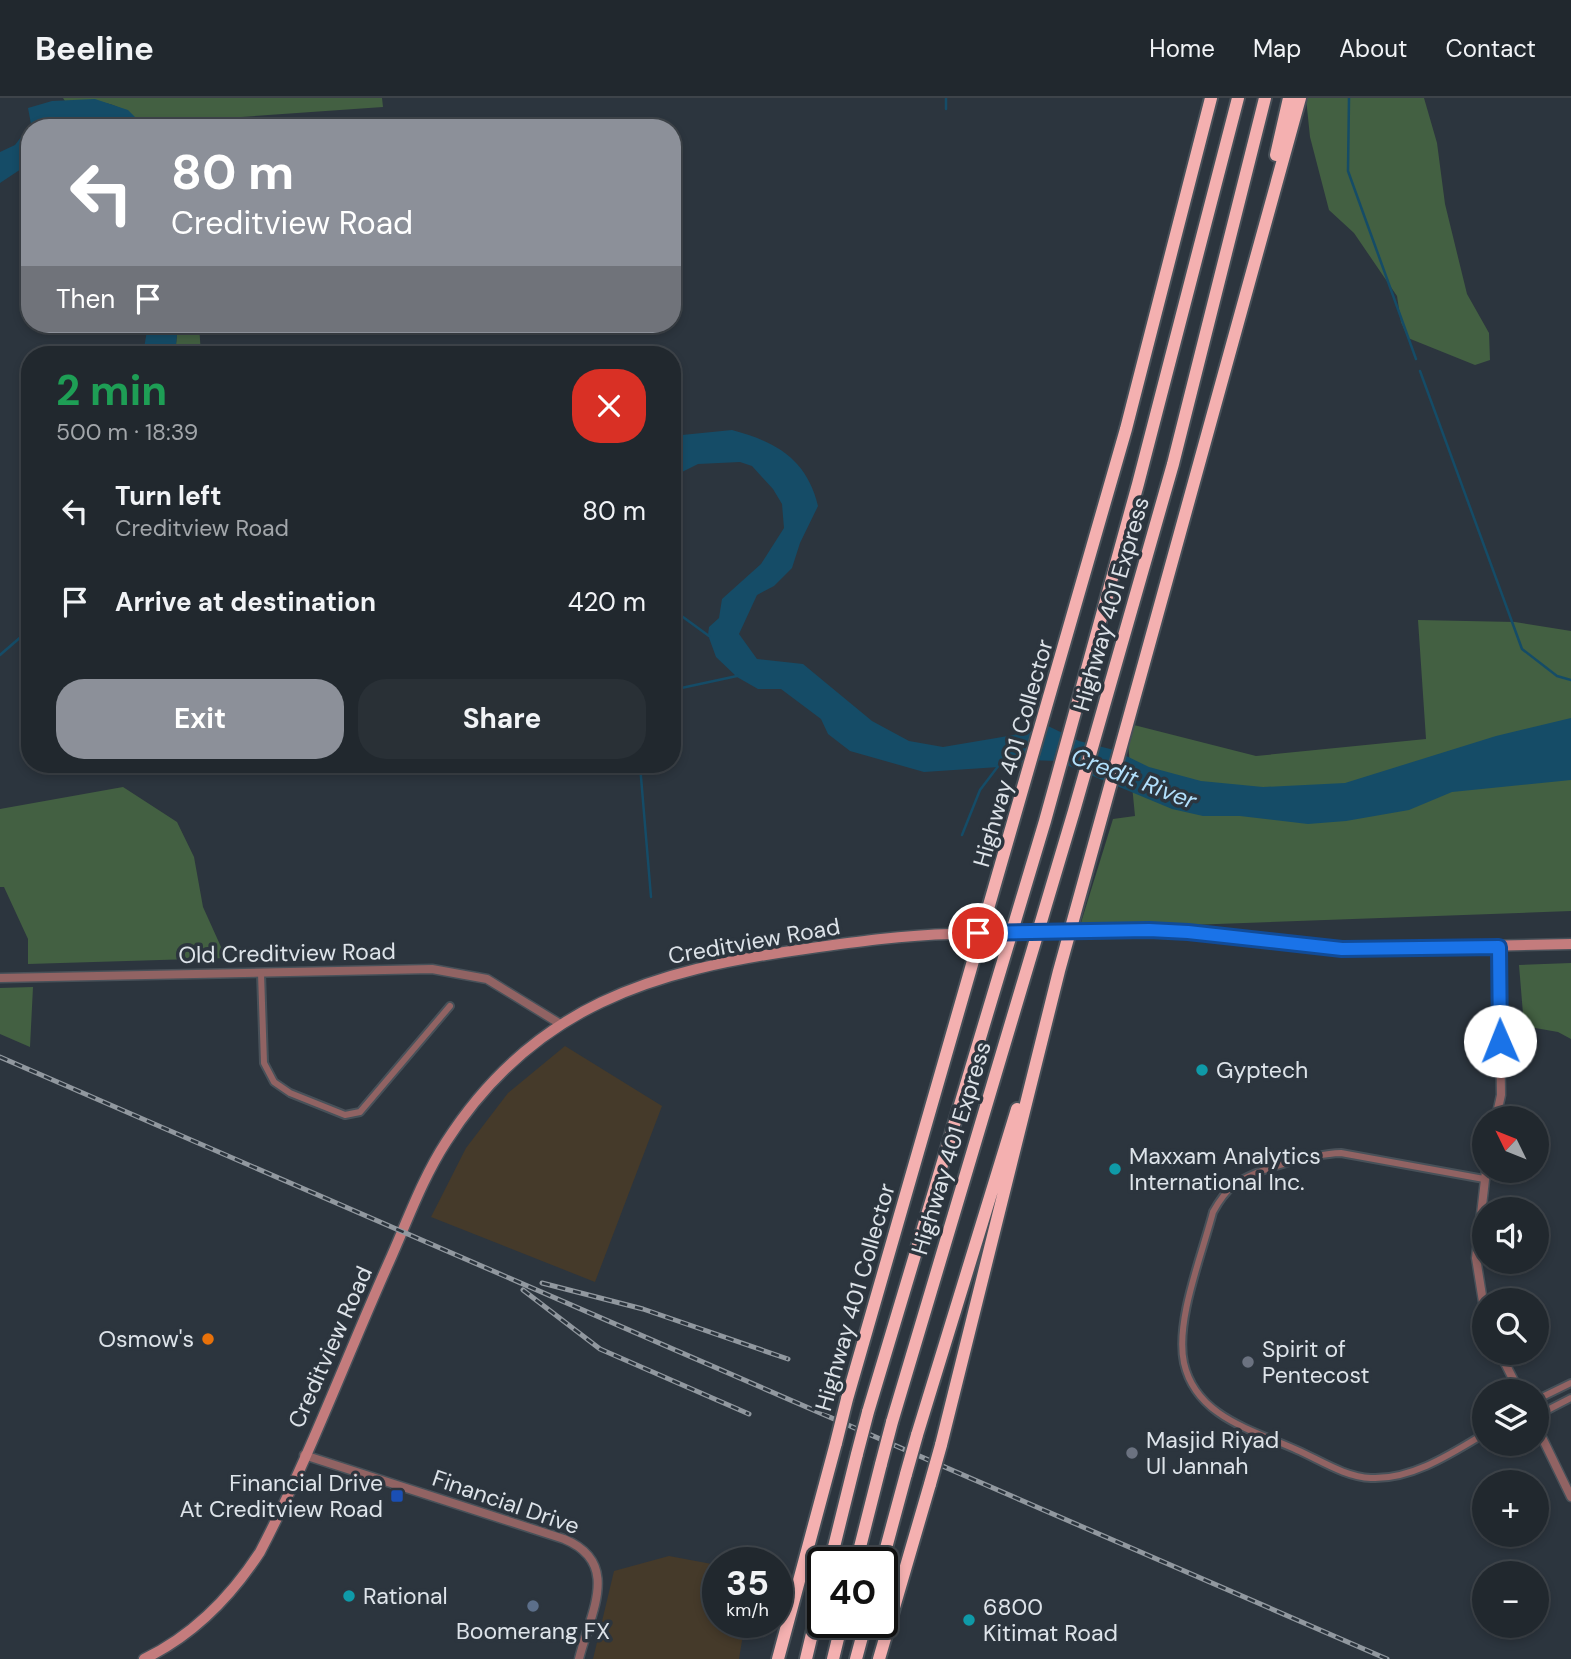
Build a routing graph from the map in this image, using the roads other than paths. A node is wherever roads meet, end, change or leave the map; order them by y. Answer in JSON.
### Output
{"nodes":[{"id":1,"x":1211,"y":98,"type":"edge"},
{"id":2,"x":1238,"y":98,"type":"edge"},
{"id":3,"x":1265,"y":98,"type":"edge"},
{"id":4,"x":1289,"y":98,"type":"edge"},
{"id":5,"x":1300,"y":98,"type":"edge"},
{"id":6,"x":1252,"y":264,"type":"junction"},
{"id":7,"x":1571,"y":944,"type":"edge"},
{"id":8,"x":1499,"y":947,"type":"junction"},
{"id":9,"x":1059,"y":971,"type":"junction"},
{"id":10,"x":261,"y":973,"type":"junction"},
{"id":11,"x":0,"y":978,"type":"edge"},
{"id":12,"x":450,"y":1006,"type":"dead end"},
{"id":13,"x":562,"y":1025,"type":"junction"},
{"id":14,"x":1499,"y":1106,"type":"edge"},
{"id":15,"x":1472,"y":1173,"type":"edge"},
{"id":16,"x":1484,"y":1183,"type":"edge"},
{"id":17,"x":1481,"y":1288,"type":"edge"},
{"id":18,"x":1571,"y":1383,"type":"edge"},
{"id":19,"x":1549,"y":1394,"type":"edge"},
{"id":20,"x":1571,"y":1398,"type":"edge"},
{"id":21,"x":1549,"y":1409,"type":"edge"},
{"id":22,"x":1472,"y":1441,"type":"edge"},
{"id":23,"x":1549,"y":1452,"type":"edge"},
{"id":24,"x":304,"y":1455,"type":"junction"},
{"id":25,"x":1571,"y":1497,"type":"edge"},
{"id":26,"x":834,"y":1547,"type":"edge"},
{"id":27,"x":860,"y":1547,"type":"edge"},
{"id":28,"x":886,"y":1547,"type":"edge"},
{"id":29,"x":811,"y":1638,"type":"edge"},
{"id":30,"x":838,"y":1638,"type":"edge"},
{"id":31,"x":862,"y":1638,"type":"edge"},
{"id":32,"x":144,"y":1659,"type":"edge"},
{"id":33,"x":579,"y":1659,"type":"edge"},
{"id":34,"x":778,"y":1659,"type":"edge"},
{"id":35,"x":806,"y":1659,"type":"edge"},
{"id":36,"x":833,"y":1659,"type":"edge"},
{"id":37,"x":856,"y":1659,"type":"edge"},
{"id":38,"x":879,"y":1659,"type":"edge"}],
"edges":[{"from":1,"to":34,"type":"highway","name":"Highway 401 Collector","bridge":true},
{"from":2,"to":26,"type":"highway","name":"Highway 401 Express","bridge":true},
{"from":3,"to":27,"type":"highway","name":"Highway 401 Express","bridge":true},
{"from":4,"to":6,"type":"highway"},
{"from":5,"to":6,"type":"highway"},
{"from":6,"to":9,"type":"highway"},
{"from":7,"to":8,"type":"main road","name":"Creditview Road"},
{"from":8,"to":13,"type":"main road","name":"Creditview Road","bridge":true},
{"from":8,"to":14,"type":"street"},
{"from":9,"to":28,"type":"highway","bridge":true},
{"from":9,"to":38,"type":"highway","bridge":true},
{"from":10,"to":11,"type":"street","name":"Old Creditview Road"},
{"from":10,"to":12,"type":"street"},
{"from":10,"to":13,"type":"street","name":"Old Creditview Road"},
{"from":13,"to":24,"type":"main road","name":"Creditview Road"},
{"from":15,"to":22,"type":"street"},
{"from":16,"to":17,"type":"street"},
{"from":18,"to":19,"type":"street"},
{"from":20,"to":21,"type":"street"},
{"from":23,"to":25,"type":"street"},
{"from":24,"to":32,"type":"main road","name":"Creditview Road"},
{"from":24,"to":33,"type":"street","name":"Financial Drive"},
{"from":29,"to":35,"type":"highway"},
{"from":30,"to":36,"type":"highway"},
{"from":31,"to":37,"type":"highway"}]}
